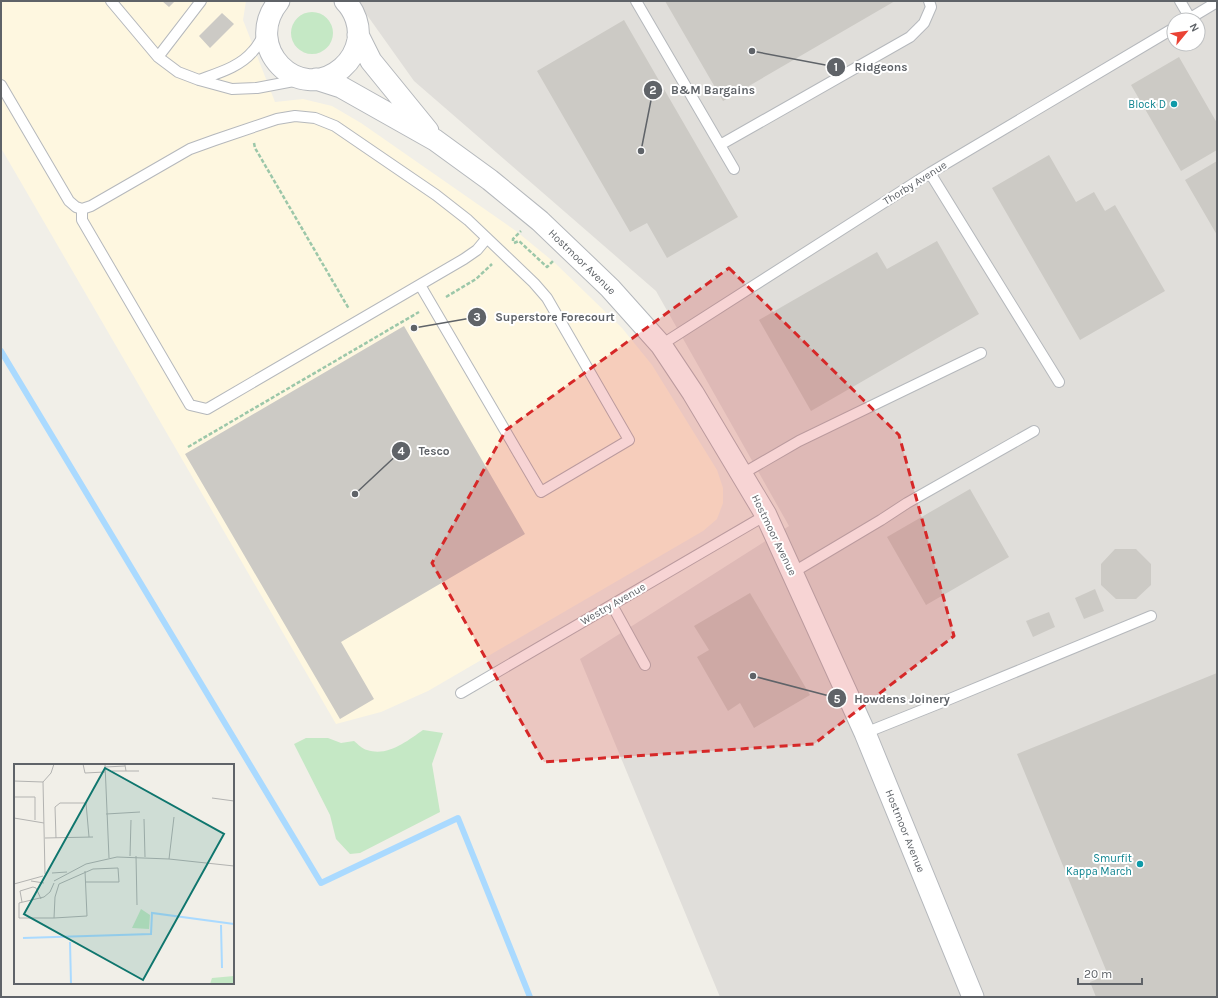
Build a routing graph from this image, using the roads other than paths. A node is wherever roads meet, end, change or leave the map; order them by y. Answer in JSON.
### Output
{"nodes":[{"id":1,"x":111,"y":1,"type":"edge"},
{"id":2,"x":201,"y":1,"type":"edge"},
{"id":3,"x":261,"y":1,"type":"edge"},
{"id":4,"x":279,"y":1,"type":"edge"},
{"id":5,"x":345,"y":1,"type":"edge"},
{"id":6,"x":361,"y":1,"type":"edge"},
{"id":7,"x":636,"y":1,"type":"edge"},
{"id":8,"x":929,"y":1,"type":"edge"},
{"id":9,"x":1180,"y":1,"type":"edge"},
{"id":10,"x":1217,"y":2,"type":"edge"},
{"id":11,"x":1185,"y":12,"type":"edge"},
{"id":12,"x":1200,"y":12,"type":"edge"},
{"id":13,"x":267,"y":26,"type":"junction"},
{"id":14,"x":358,"y":29,"type":"junction"},
{"id":15,"x":1166,"y":33,"type":"edge"},
{"id":16,"x":158,"y":57,"type":"junction"},
{"id":17,"x":310,"y":79,"type":"junction"},
{"id":18,"x":199,"y":80,"type":"junction"},
{"id":19,"x":1,"y":85,"type":"edge"},
{"id":20,"x":435,"y":140,"type":"junction"},
{"id":21,"x":720,"y":145,"type":"junction"},
{"id":22,"x":734,"y":169,"type":"dead end"},
{"id":23,"x":930,"y":173,"type":"junction"},
{"id":24,"x":82,"y":209,"type":"junction"},
{"id":25,"x":488,"y":238,"type":"junction"},
{"id":26,"x":420,"y":285,"type":"junction"},
{"id":27,"x":661,"y":345,"type":"junction"},
{"id":28,"x":981,"y":353,"type":"dead end"},
{"id":29,"x":1060,"y":382,"type":"dead end"},
{"id":30,"x":1034,"y":431,"type":"dead end"},
{"id":31,"x":742,"y":474,"type":"junction"},
{"id":32,"x":766,"y":515,"type":"junction"},
{"id":33,"x":792,"y":573,"type":"junction"},
{"id":34,"x":612,"y":605,"type":"junction"},
{"id":35,"x":1151,"y":616,"type":"dead end"},
{"id":36,"x":646,"y":665,"type":"dead end"},
{"id":37,"x":460,"y":693,"type":"dead end"},
{"id":38,"x":866,"y":733,"type":"junction"},
{"id":39,"x":973,"y":997,"type":"edge"}],
"edges":[{"from":1,"to":16,"type":"lane"},
{"from":2,"to":16,"type":"lane"},
{"from":3,"to":13,"type":"street"},
{"from":4,"to":13,"type":"street"},
{"from":5,"to":14,"type":"street","name":"Hostmoor Avenue"},
{"from":6,"to":14,"type":"lane"},
{"from":7,"to":21,"type":"lane"},
{"from":8,"to":21,"type":"lane"},
{"from":9,"to":11,"type":"lane"},
{"from":10,"to":12,"type":"lane"},
{"from":13,"to":17,"type":"street","name":"Hostmoor Avenue"},
{"from":13,"to":18,"type":"lane"},
{"from":14,"to":17,"type":"street"},
{"from":14,"to":20,"type":"street","name":"Hostmoor Avenue"},
{"from":15,"to":23,"type":"lane","name":"Thorby Avenue"},
{"from":16,"to":18,"type":"lane"},
{"from":17,"to":18,"type":"lane"},
{"from":17,"to":20,"type":"street","name":"Hostmoor Avenue"},
{"from":19,"to":24,"type":"lane"},
{"from":20,"to":27,"type":"street","name":"Hostmoor Avenue"},
{"from":21,"to":22,"type":"lane"},
{"from":23,"to":27,"type":"lane","name":"Thorby Avenue"},
{"from":23,"to":29,"type":"lane"},
{"from":24,"to":25,"type":"lane"},
{"from":24,"to":26,"type":"lane"},
{"from":25,"to":26,"type":"lane"},
{"from":25,"to":26,"type":"lane"},
{"from":27,"to":31,"type":"street","name":"Hostmoor Avenue"},
{"from":28,"to":31,"type":"lane"},
{"from":30,"to":33,"type":"lane"},
{"from":31,"to":32,"type":"street","name":"Hostmoor Avenue"},
{"from":32,"to":33,"type":"street","name":"Hostmoor Avenue"},
{"from":32,"to":34,"type":"lane","name":"Westry Avenue"},
{"from":33,"to":38,"type":"street","name":"Hostmoor Avenue"},
{"from":34,"to":36,"type":"lane"},
{"from":34,"to":37,"type":"lane","name":"Westry Avenue"},
{"from":35,"to":38,"type":"lane"},
{"from":38,"to":39,"type":"street","name":"Hostmoor Avenue"}]}
